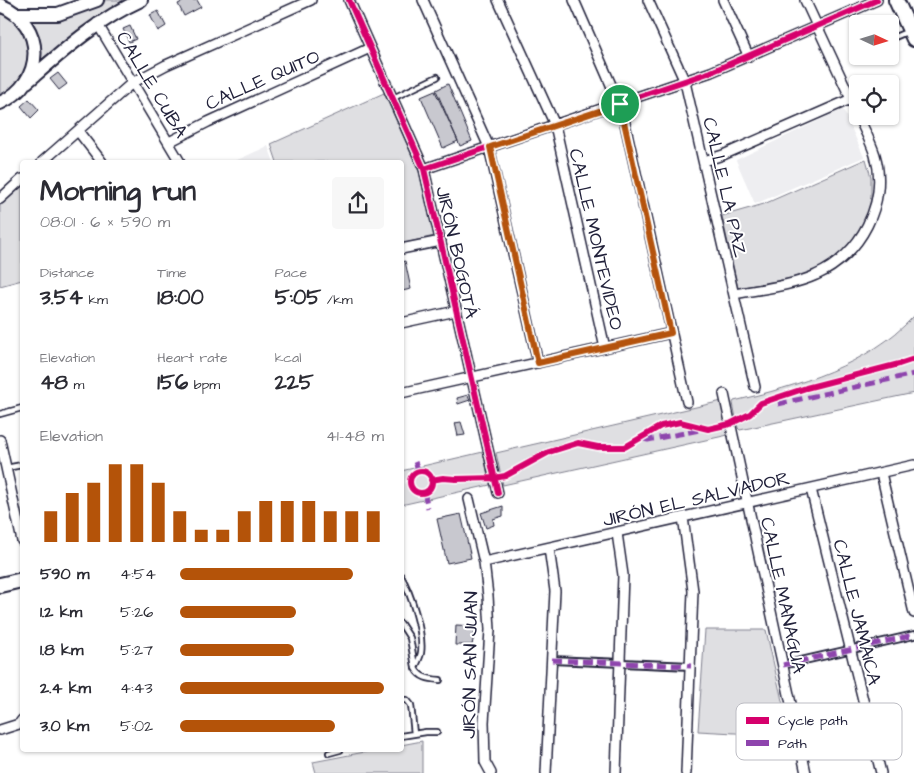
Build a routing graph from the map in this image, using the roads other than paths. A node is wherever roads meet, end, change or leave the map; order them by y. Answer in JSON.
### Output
{"nodes":[{"id":1,"x":97,"y":0,"type":"edge"},
{"id":2,"x":141,"y":0,"type":"edge"},
{"id":3,"x":311,"y":0,"type":"edge"},
{"id":4,"x":349,"y":0,"type":"edge"},
{"id":5,"x":423,"y":0,"type":"edge"},
{"id":6,"x":498,"y":0,"type":"edge"},
{"id":7,"x":574,"y":0,"type":"edge"},
{"id":8,"x":648,"y":0,"type":"edge"},
{"id":9,"x":723,"y":0,"type":"edge"},
{"id":10,"x":805,"y":0,"type":"edge"},
{"id":11,"x":877,"y":0,"type":"edge"},
{"id":12,"x":896,"y":0,"type":"edge"},
{"id":13,"x":0,"y":5,"type":"edge"},
{"id":14,"x":17,"y":14,"type":"junction"},
{"id":15,"x":97,"y":23,"type":"junction"},
{"id":16,"x":817,"y":26,"type":"junction"},
{"id":17,"x":912,"y":35,"type":"edge"},
{"id":18,"x":899,"y":37,"type":"edge"},
{"id":19,"x":370,"y":48,"type":"junction"},
{"id":20,"x":749,"y":57,"type":"junction"},
{"id":21,"x":437,"y":77,"type":"dead end"},
{"id":22,"x":27,"y":82,"type":"junction"},
{"id":23,"x":685,"y":82,"type":"junction"},
{"id":24,"x":132,"y":83,"type":"junction"},
{"id":25,"x":849,"y":96,"type":"edge"},
{"id":26,"x":393,"y":98,"type":"junction"},
{"id":27,"x":5,"y":101,"type":"edge"},
{"id":28,"x":849,"y":101,"type":"edge"},
{"id":29,"x":620,"y":104,"type":"junction"},
{"id":30,"x":0,"y":108,"type":"edge"},
{"id":31,"x":555,"y":125,"type":"junction"},
{"id":32,"x":862,"y":125,"type":"edge"},
{"id":33,"x":78,"y":132,"type":"junction"},
{"id":34,"x":169,"y":142,"type":"junction"},
{"id":35,"x":490,"y":147,"type":"junction"},
{"id":36,"x":44,"y":160,"type":"edge"},
{"id":37,"x":100,"y":160,"type":"edge"},
{"id":38,"x":179,"y":160,"type":"edge"},
{"id":39,"x":704,"y":161,"type":"junction"},
{"id":40,"x":424,"y":169,"type":"junction"},
{"id":41,"x":20,"y":181,"type":"edge"},
{"id":42,"x":0,"y":199,"type":"edge"},
{"id":43,"x":441,"y":241,"type":"junction"},
{"id":44,"x":404,"y":248,"type":"edge"},
{"id":45,"x":734,"y":294,"type":"junction"},
{"id":46,"x":456,"y":310,"type":"junction"},
{"id":47,"x":404,"y":322,"type":"edge"},
{"id":48,"x":671,"y":333,"type":"junction"},
{"id":49,"x":605,"y":348,"type":"junction"},
{"id":50,"x":538,"y":363,"type":"junction"},
{"id":51,"x":472,"y":378,"type":"junction"},
{"id":52,"x":755,"y":387,"type":"dead end"},
{"id":53,"x":404,"y":392,"type":"edge"},
{"id":54,"x":724,"y":394,"type":"dead end"},
{"id":55,"x":687,"y":402,"type":"dead end"},
{"id":56,"x":20,"y":409,"type":"edge"},
{"id":57,"x":0,"y":414,"type":"edge"},
{"id":58,"x":0,"y":440,"type":"edge"},
{"id":59,"x":20,"y":465,"type":"edge"},
{"id":60,"x":914,"y":465,"type":"edge"},
{"id":61,"x":6,"y":468,"type":"junction"},
{"id":62,"x":881,"y":473,"type":"junction"},
{"id":63,"x":811,"y":489,"type":"junction"},
{"id":64,"x":498,"y":493,"type":"dead end"},
{"id":65,"x":469,"y":499,"type":"dead end"},
{"id":66,"x":748,"y":503,"type":"junction"},
{"id":67,"x":683,"y":517,"type":"junction"},
{"id":68,"x":20,"y":532,"type":"edge"},
{"id":69,"x":617,"y":533,"type":"junction"},
{"id":70,"x":549,"y":548,"type":"junction"},
{"id":71,"x":484,"y":562,"type":"junction"},
{"id":72,"x":20,"y":571,"type":"edge"},
{"id":73,"x":0,"y":576,"type":"edge"},
{"id":74,"x":20,"y":580,"type":"edge"},
{"id":75,"x":404,"y":582,"type":"edge"},
{"id":76,"x":0,"y":585,"type":"edge"},
{"id":77,"x":914,"y":613,"type":"edge"},
{"id":78,"x":404,"y":629,"type":"edge"},
{"id":79,"x":914,"y":635,"type":"edge"},
{"id":80,"x":851,"y":650,"type":"junction"},
{"id":81,"x":552,"y":660,"type":"junction"},
{"id":82,"x":620,"y":663,"type":"junction"},
{"id":83,"x":783,"y":665,"type":"junction"},
{"id":84,"x":691,"y":666,"type":"junction"},
{"id":85,"x":415,"y":668,"type":"junction"},
{"id":86,"x":440,"y":680,"type":"dead end"},
{"id":87,"x":404,"y":700,"type":"edge"},
{"id":88,"x":791,"y":703,"type":"edge"},
{"id":89,"x":864,"y":703,"type":"edge"},
{"id":90,"x":20,"y":723,"type":"edge"},
{"id":91,"x":0,"y":730,"type":"edge"},
{"id":92,"x":436,"y":732,"type":"dead end"},
{"id":93,"x":414,"y":734,"type":"junction"},
{"id":94,"x":404,"y":736,"type":"edge"},
{"id":95,"x":332,"y":752,"type":"edge"},
{"id":96,"x":328,"y":753,"type":"dead end"},
{"id":97,"x":803,"y":760,"type":"edge"},
{"id":98,"x":878,"y":760,"type":"edge"},
{"id":99,"x":491,"y":773,"type":"edge"},
{"id":100,"x":546,"y":773,"type":"edge"},
{"id":101,"x":616,"y":773,"type":"edge"},
{"id":102,"x":686,"y":773,"type":"edge"},
{"id":103,"x":806,"y":773,"type":"edge"},
{"id":104,"x":881,"y":773,"type":"edge"}],
"edges":[{"from":1,"to":14,"type":"main road"},
{"from":2,"to":15,"type":"main road"},
{"from":3,"to":24,"type":"street"},
{"from":4,"to":19,"type":"street","name":"JIRÓN BOGOTÁ"},
{"from":5,"to":35,"type":"street"},
{"from":6,"to":31,"type":"street","name":"CALLE MONTEVIDEO"},
{"from":7,"to":29,"type":"street"},
{"from":8,"to":23,"type":"street","name":"CALLE LA PAZ"},
{"from":9,"to":20,"type":"street"},
{"from":10,"to":16,"type":"street"},
{"from":11,"to":16,"type":"street"},
{"from":12,"to":17,"type":"main road"},
{"from":13,"to":14,"type":"main road"},
{"from":14,"to":22,"type":"main road"},
{"from":15,"to":22,"type":"main road"},
{"from":15,"to":24,"type":"street","name":"CALLE CUBA"},
{"from":16,"to":20,"type":"street"},
{"from":16,"to":25,"type":"street"},
{"from":17,"to":18,"type":"lane"},
{"from":19,"to":26,"type":"street","name":"JIRÓN BOGOTÁ"},
{"from":19,"to":34,"type":"street","name":"CALLE QUITO"},
{"from":20,"to":23,"type":"street"},
{"from":21,"to":26,"type":"lane"},
{"from":22,"to":27,"type":"main road"},
{"from":23,"to":29,"type":"street"},
{"from":23,"to":39,"type":"street","name":"CALLE LA PAZ"},
{"from":24,"to":33,"type":"street"},
{"from":24,"to":34,"type":"street","name":"CALLE CUBA"},
{"from":26,"to":40,"type":"street","name":"JIRÓN BOGOTÁ"},
{"from":27,"to":30,"type":"main road"},
{"from":28,"to":39,"type":"street"},
{"from":29,"to":31,"type":"street"},
{"from":29,"to":48,"type":"street"},
{"from":31,"to":35,"type":"street"},
{"from":31,"to":49,"type":"street","name":"CALLE MONTEVIDEO"},
{"from":32,"to":45,"type":"street"},
{"from":33,"to":36,"type":"street"},
{"from":33,"to":37,"type":"street"},
{"from":34,"to":38,"type":"street","name":"CALLE CUBA"},
{"from":35,"to":40,"type":"street"},
{"from":35,"to":50,"type":"street"},
{"from":39,"to":45,"type":"street","name":"CALLE LA PAZ"},
{"from":40,"to":43,"type":"street","name":"JIRÓN BOGOTÁ"},
{"from":41,"to":42,"type":"street"},
{"from":43,"to":44,"type":"street"},
{"from":43,"to":46,"type":"street","name":"JIRÓN BOGOTÁ"},
{"from":45,"to":52,"type":"street","name":"CALLE LA PAZ"},
{"from":46,"to":47,"type":"street"},
{"from":46,"to":51,"type":"street","name":"JIRÓN BOGOTÁ"},
{"from":48,"to":49,"type":"street"},
{"from":48,"to":55,"type":"street"},
{"from":49,"to":50,"type":"street"},
{"from":50,"to":51,"type":"street"},
{"from":51,"to":53,"type":"street"},
{"from":51,"to":64,"type":"street","name":"JIRÓN BOGOTÁ"},
{"from":54,"to":66,"type":"street","name":"CALLE MANAGUA"},
{"from":56,"to":57,"type":"lane"},
{"from":58,"to":61,"type":"street"},
{"from":59,"to":61,"type":"lane"},
{"from":60,"to":62,"type":"street","name":"JIRÓN EL SALVADOR"},
{"from":61,"to":68,"type":"street"},
{"from":62,"to":63,"type":"street","name":"JIRÓN EL SALVADOR"},
{"from":62,"to":77,"type":"street"},
{"from":63,"to":66,"type":"street","name":"JIRÓN EL SALVADOR"},
{"from":63,"to":80,"type":"street","name":"CALLE JAMAICA"},
{"from":65,"to":71,"type":"street","name":"JIRÓN SAN JUAN"},
{"from":66,"to":67,"type":"street","name":"JIRÓN EL SALVADOR"},
{"from":66,"to":83,"type":"street","name":"CALLE MANAGUA"},
{"from":67,"to":69,"type":"street","name":"JIRÓN EL SALVADOR"},
{"from":67,"to":84,"type":"street"},
{"from":69,"to":70,"type":"street","name":"JIRÓN EL SALVADOR"},
{"from":69,"to":82,"type":"street"},
{"from":70,"to":71,"type":"street","name":"JIRÓN EL SALVADOR"},
{"from":70,"to":81,"type":"street"},
{"from":71,"to":99,"type":"street","name":"JIRÓN SAN JUAN"},
{"from":72,"to":73,"type":"main road"},
{"from":74,"to":76,"type":"main road"},
{"from":75,"to":85,"type":"lane"},
{"from":78,"to":85,"type":"lane"},
{"from":79,"to":80,"type":"street"},
{"from":80,"to":83,"type":"street"},
{"from":80,"to":89,"type":"street","name":"CALLE JAMAICA"},
{"from":81,"to":82,"type":"street"},
{"from":81,"to":100,"type":"street"},
{"from":82,"to":84,"type":"street"},
{"from":82,"to":101,"type":"street"},
{"from":83,"to":88,"type":"street","name":"CALLE MANAGUA"},
{"from":84,"to":102,"type":"street"},
{"from":85,"to":86,"type":"lane"},
{"from":87,"to":93,"type":"lane"},
{"from":90,"to":91,"type":"street"},
{"from":92,"to":93,"type":"lane"},
{"from":93,"to":94,"type":"lane"},
{"from":95,"to":96,"type":"lane"},
{"from":97,"to":103,"type":"street","name":"CALLE MANAGUA"},
{"from":98,"to":104,"type":"street","name":"CALLE JAMAICA"}]}
